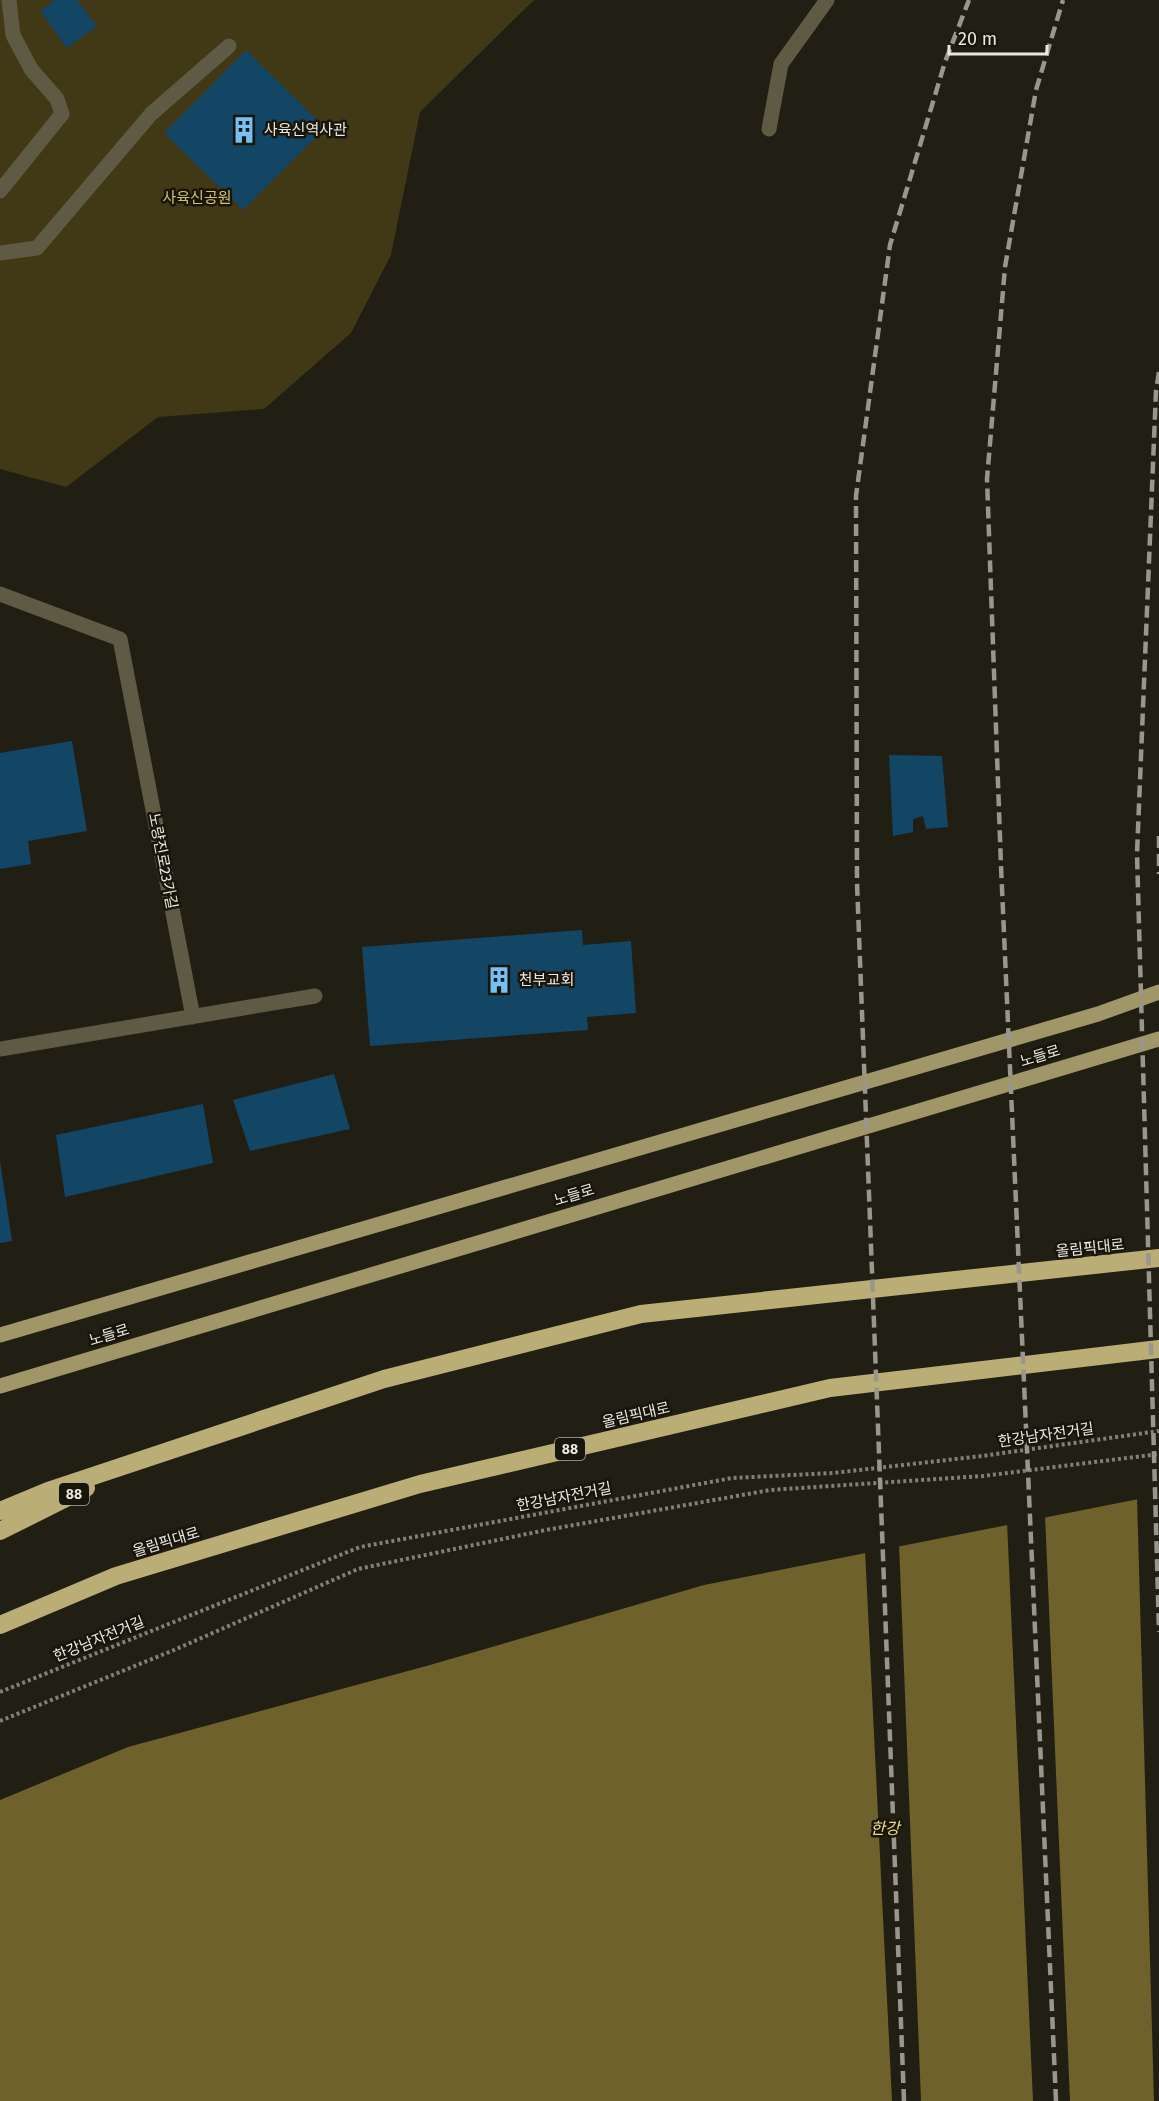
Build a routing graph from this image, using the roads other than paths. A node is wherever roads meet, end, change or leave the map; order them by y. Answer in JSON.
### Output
{"nodes":[{"id":1,"x":9,"y":0,"type":"edge"},
{"id":2,"x":827,"y":0,"type":"edge"},
{"id":3,"x":230,"y":46,"type":"dead end"},
{"id":4,"x":768,"y":129,"type":"dead end"},
{"id":5,"x":0,"y":191,"type":"edge"},
{"id":6,"x":0,"y":253,"type":"edge"},
{"id":7,"x":0,"y":594,"type":"edge"},
{"id":8,"x":1159,"y":992,"type":"edge"},
{"id":9,"x":315,"y":996,"type":"dead end"},
{"id":10,"x":193,"y":1017,"type":"junction"},
{"id":11,"x":1159,"y":1039,"type":"edge"},
{"id":12,"x":0,"y":1049,"type":"edge"},
{"id":13,"x":1159,"y":1258,"type":"edge"},
{"id":14,"x":0,"y":1335,"type":"edge"},
{"id":15,"x":1159,"y":1349,"type":"edge"},
{"id":16,"x":0,"y":1386,"type":"edge"},
{"id":17,"x":147,"y":1458,"type":"junction"},
{"id":18,"x":0,"y":1511,"type":"edge"},
{"id":19,"x":0,"y":1531,"type":"edge"},
{"id":20,"x":0,"y":1624,"type":"edge"}],
"edges":[{"from":1,"to":5,"type":"street"},
{"from":2,"to":4,"type":"street"},
{"from":3,"to":6,"type":"street"},
{"from":7,"to":10,"type":"street","name":"노량진로23가길"},
{"from":8,"to":14,"type":"main road","name":"노들로"},
{"from":9,"to":10,"type":"street"},
{"from":10,"to":12,"type":"street"},
{"from":11,"to":16,"type":"main road","name":"노들로"},
{"from":13,"to":17,"type":"highway","name":"올림픽대로","number":"88"},
{"from":15,"to":20,"type":"highway","name":"올림픽대로","number":"88"},
{"from":17,"to":18,"type":"highway","name":"올림픽대로","number":"88"},
{"from":17,"to":19,"type":"highway","name":"올림픽대로","number":"88"}]}
